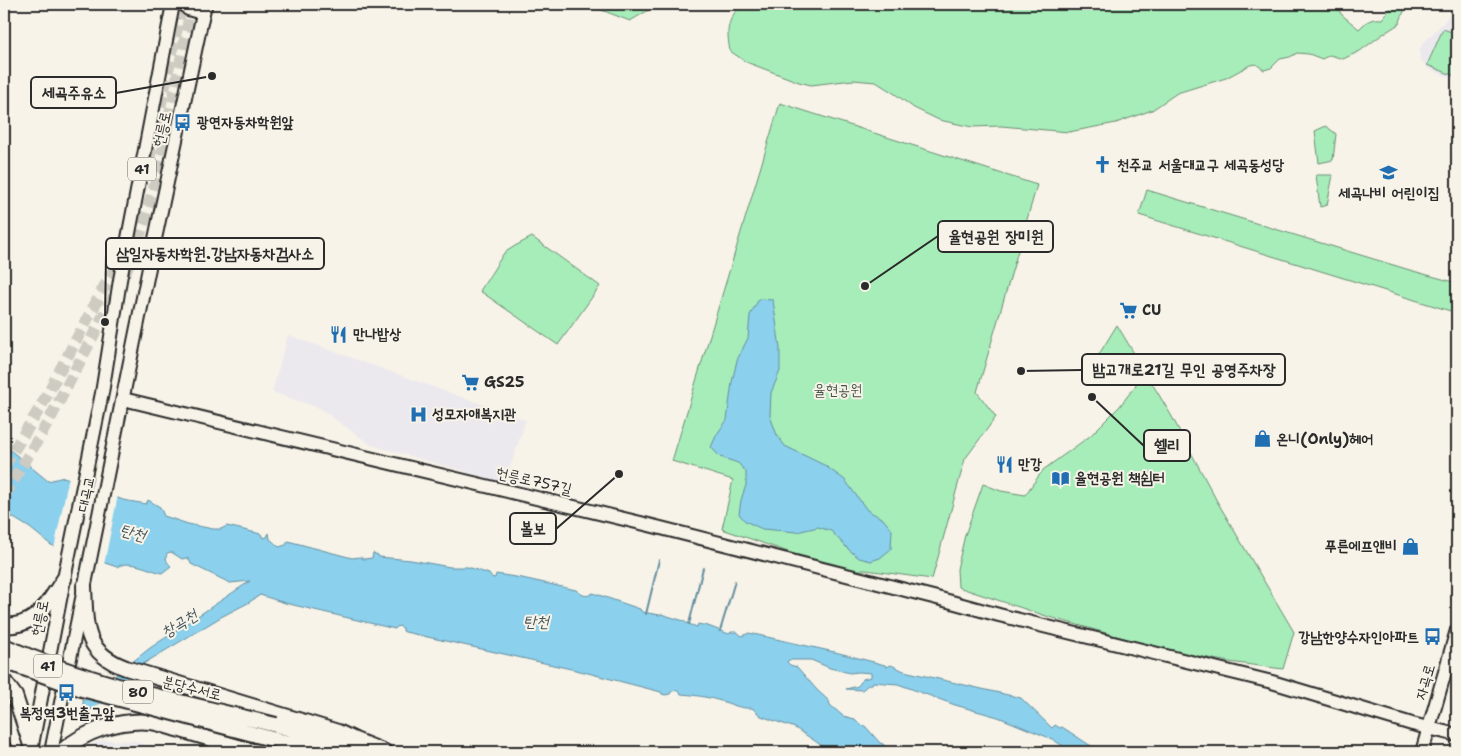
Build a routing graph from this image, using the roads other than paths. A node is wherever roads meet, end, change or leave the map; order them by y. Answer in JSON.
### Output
{"nodes":[{"id":1,"x":173,"y":4,"type":"edge"},
{"id":2,"x":185,"y":4,"type":"edge"},
{"id":3,"x":205,"y":5,"type":"edge"},
{"id":4,"x":100,"y":403,"type":"joint"},
{"id":5,"x":122,"y":404,"type":"junction"},
{"id":6,"x":64,"y":579,"type":"junction"},
{"id":7,"x":84,"y":586,"type":"junction"},
{"id":8,"x":4,"y":626,"type":"edge"},
{"id":9,"x":1457,"y":630,"type":"edge"},
{"id":10,"x":4,"y":646,"type":"edge"},
{"id":11,"x":4,"y":661,"type":"edge"},
{"id":12,"x":5,"y":683,"type":"edge"},
{"id":13,"x":276,"y":726,"type":"junction"},
{"id":14,"x":1428,"y":728,"type":"junction"},
{"id":15,"x":1457,"y":735,"type":"edge"},
{"id":16,"x":1423,"y":748,"type":"edge"},
{"id":17,"x":4,"y":749,"type":"edge"},
{"id":18,"x":31,"y":750,"type":"edge"},
{"id":19,"x":7,"y":752,"type":"edge"},
{"id":20,"x":51,"y":752,"type":"edge"},
{"id":21,"x":61,"y":752,"type":"edge"},
{"id":22,"x":263,"y":752,"type":"edge"},
{"id":23,"x":327,"y":752,"type":"edge"},
{"id":24,"x":376,"y":752,"type":"edge"},
{"id":25,"x":386,"y":752,"type":"edge"}],
"edges":[{"from":1,"to":4,"type":"main road","name":"헌릉로","number":"41"},
{"from":2,"to":3,"type":"main road"},
{"from":3,"to":5,"type":"main road","name":"헌릉로","number":"41"},
{"from":4,"to":6,"type":"main road","name":"대곡교","number":"41"},
{"from":5,"to":7,"type":"main road","name":"대곡교","number":"41"},
{"from":5,"to":14,"type":"main road","name":"헌릉로757길"},
{"from":6,"to":8,"type":"highway"},
{"from":6,"to":18,"type":"main road","name":"헌릉로","number":"41"},
{"from":7,"to":13,"type":"highway"},
{"from":7,"to":20,"type":"main road","number":"41"},
{"from":9,"to":14,"type":"main road","name":"자곡로"},
{"from":10,"to":13,"type":"highway","name":"분당수서로","number":"80","bridge":true},
{"from":11,"to":13,"type":"highway","name":"분당수서로","number":"80","bridge":true},
{"from":12,"to":18,"type":"highway"},
{"from":13,"to":23,"type":"highway","name":"분당수서로"},
{"from":13,"to":24,"type":"highway","name":"분당수서로"},
{"from":13,"to":25,"type":"highway"},
{"from":14,"to":15,"type":"main road","name":"헌릉로757길"},
{"from":14,"to":16,"type":"main road","name":"자곡로"},
{"from":17,"to":19,"type":"highway"},
{"from":21,"to":22,"type":"highway"}]}
